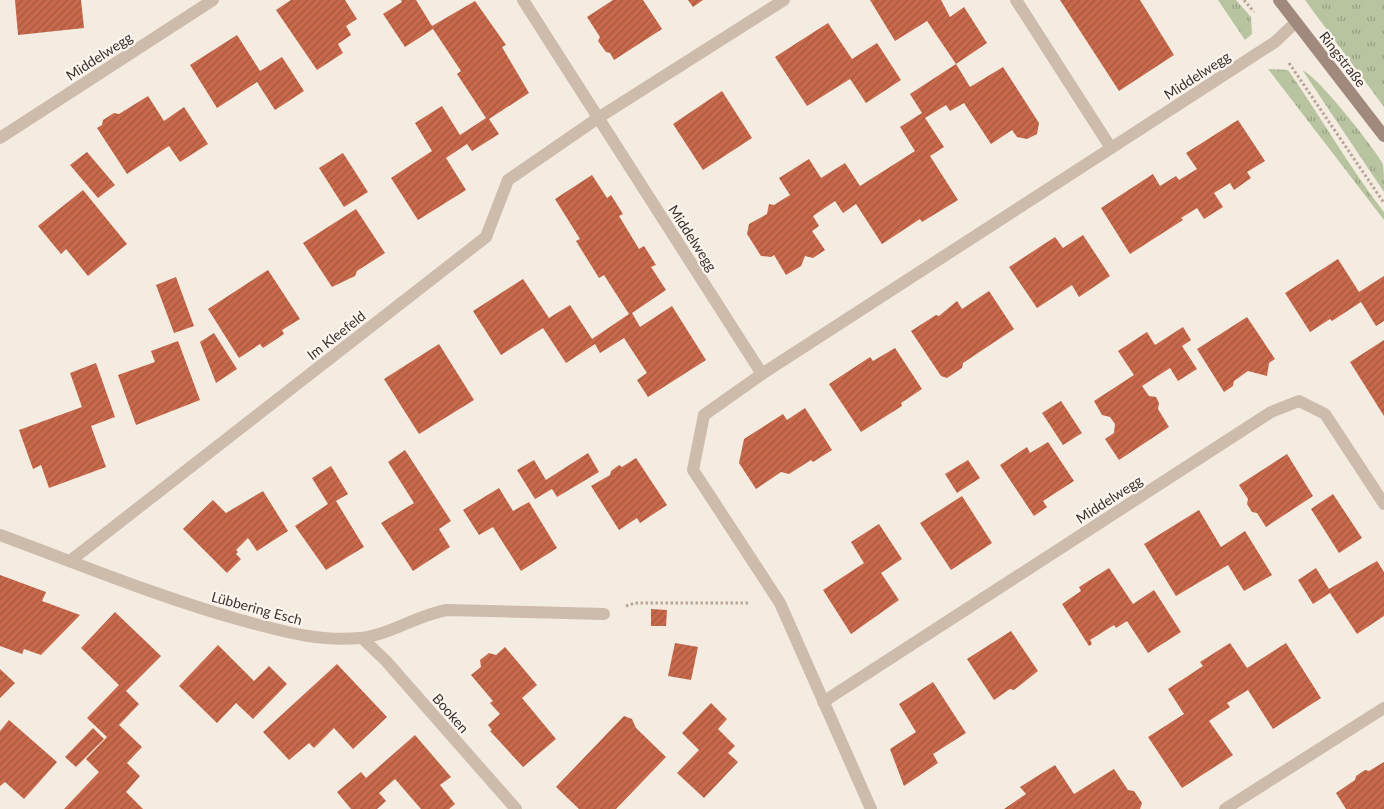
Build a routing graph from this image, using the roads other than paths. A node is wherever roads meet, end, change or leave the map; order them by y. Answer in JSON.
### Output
{"nodes":[{"id":1,"x":213,"y":0,"type":"edge"},
{"id":2,"x":524,"y":0,"type":"edge"},
{"id":3,"x":784,"y":0,"type":"edge"},
{"id":4,"x":1016,"y":0,"type":"edge"},
{"id":5,"x":1279,"y":0,"type":"edge"},
{"id":6,"x":1295,"y":23,"type":"junction"},
{"id":7,"x":598,"y":118,"type":"junction"},
{"id":8,"x":1384,"y":136,"type":"edge"},
{"id":9,"x":0,"y":138,"type":"edge"},
{"id":10,"x":1111,"y":148,"type":"junction"},
{"id":11,"x":762,"y":374,"type":"junction"},
{"id":12,"x":1384,"y":504,"type":"edge"},
{"id":13,"x":0,"y":535,"type":"edge"},
{"id":14,"x":70,"y":561,"type":"junction"},
{"id":15,"x":604,"y":614,"type":"road end"},
{"id":16,"x":362,"y":638,"type":"junction"},
{"id":17,"x":823,"y":702,"type":"junction"},
{"id":18,"x":1384,"y":708,"type":"edge"},
{"id":19,"x":516,"y":809,"type":"edge"},
{"id":20,"x":871,"y":809,"type":"edge"},
{"id":21,"x":1225,"y":809,"type":"edge"}],
"edges":[{"from":1,"to":9,"type":"street","name":"Middelwegg"},
{"from":2,"to":7,"type":"street","name":"Middelwegg"},
{"from":3,"to":7,"type":"street"},
{"from":4,"to":10,"type":"street"},
{"from":5,"to":6,"type":"main road","name":"Ringstraße"},
{"from":6,"to":8,"type":"main road","name":"Ringstraße"},
{"from":6,"to":10,"type":"street","name":"Middelwegg"},
{"from":7,"to":11,"type":"street","name":"Middelwegg"},
{"from":7,"to":14,"type":"street","name":"Im Kleefeld"},
{"from":10,"to":11,"type":"street","name":"Middelwegg"},
{"from":11,"to":17,"type":"street","name":"Middelwegg"},
{"from":12,"to":17,"type":"street","name":"Middelwegg"},
{"from":13,"to":14,"type":"street","name":"Lübbering Esch"},
{"from":14,"to":16,"type":"street","name":"Lübbering Esch"},
{"from":15,"to":16,"type":"street","name":"Lübbering Esch"},
{"from":16,"to":19,"type":"street","name":"Booken"},
{"from":17,"to":20,"type":"street","name":"Middelwegg"},
{"from":18,"to":21,"type":"street"}]}
